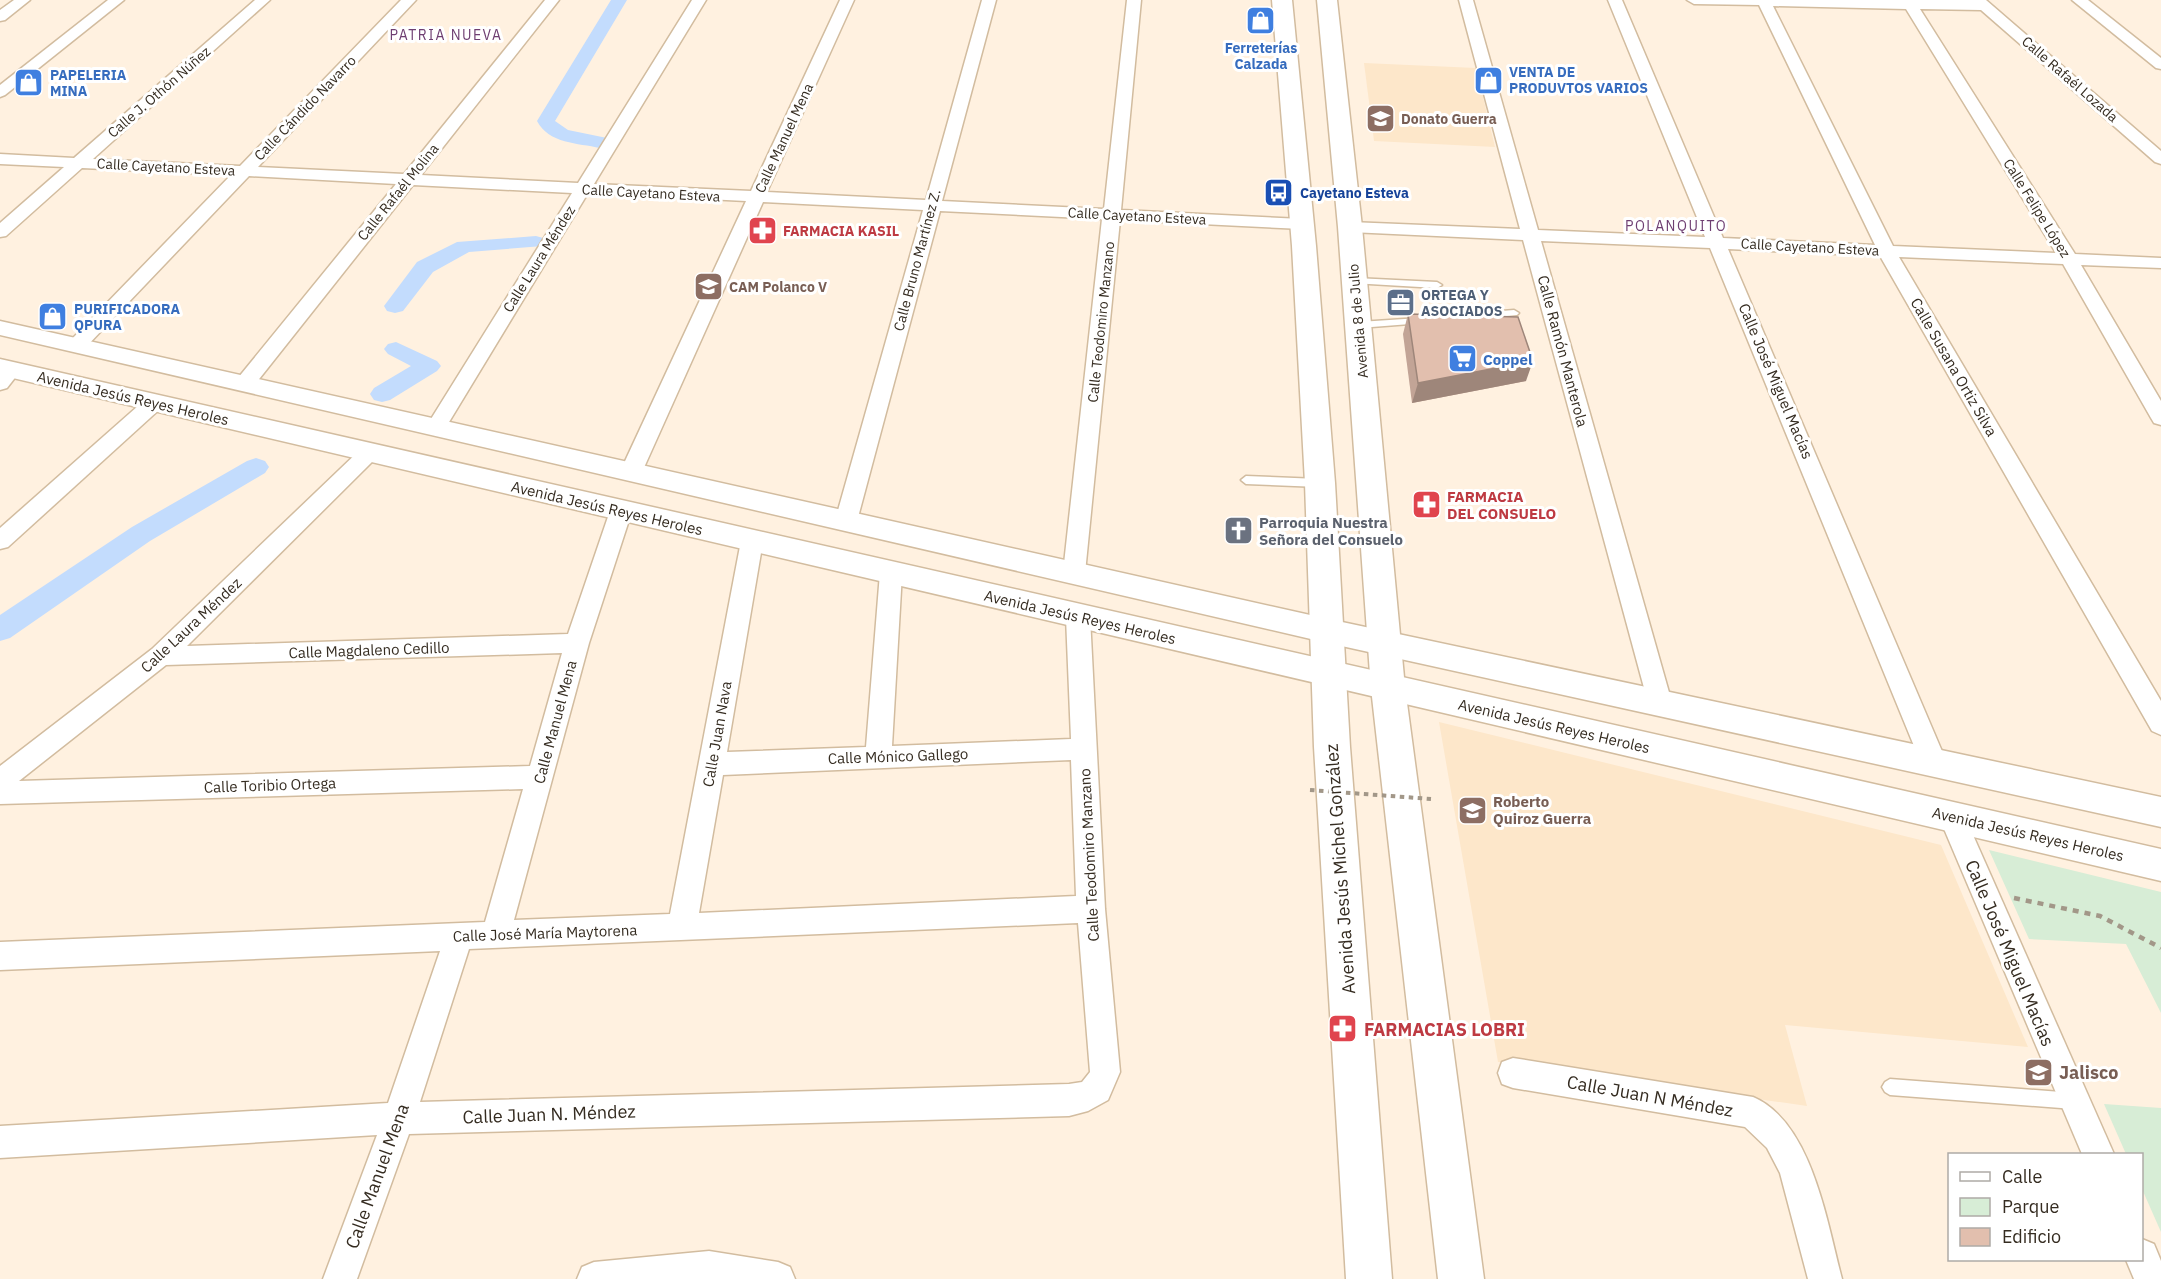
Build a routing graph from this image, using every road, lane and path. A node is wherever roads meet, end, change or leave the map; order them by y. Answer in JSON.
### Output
{"nodes":[{"id":1,"x":23,"y":0,"type":"edge"},
{"id":2,"x":117,"y":0,"type":"edge"},
{"id":3,"x":263,"y":0,"type":"edge"},
{"id":4,"x":409,"y":0,"type":"edge"},
{"id":5,"x":552,"y":0,"type":"edge"},
{"id":6,"x":699,"y":0,"type":"edge"},
{"id":7,"x":847,"y":0,"type":"edge"},
{"id":8,"x":989,"y":0,"type":"edge"},
{"id":9,"x":1134,"y":0,"type":"edge"},
{"id":10,"x":1282,"y":0,"type":"edge"},
{"id":11,"x":1327,"y":0,"type":"edge"},
{"id":12,"x":1466,"y":0,"type":"edge"},
{"id":13,"x":1615,"y":0,"type":"edge"},
{"id":14,"x":1694,"y":0,"type":"edge"},
{"id":15,"x":2079,"y":0,"type":"edge"},
{"id":16,"x":1764,"y":1,"type":"edge"},
{"id":17,"x":1910,"y":3,"type":"edge"},
{"id":18,"x":1982,"y":3,"type":"edge"},
{"id":19,"x":0,"y":17,"type":"edge"},
{"id":20,"x":2161,"y":65,"type":"edge"},
{"id":21,"x":0,"y":92,"type":"edge"},
{"id":22,"x":2154,"y":147,"type":"edge"},
{"id":23,"x":0,"y":159,"type":"edge"},
{"id":24,"x":2161,"y":159,"type":"edge"},
{"id":25,"x":78,"y":163,"type":"junction"},
{"id":26,"x":245,"y":170,"type":"junction"},
{"id":27,"x":408,"y":180,"type":"junction"},
{"id":28,"x":582,"y":190,"type":"junction"},
{"id":29,"x":756,"y":198,"type":"junction"},
{"id":30,"x":932,"y":206,"type":"junction"},
{"id":31,"x":1112,"y":215,"type":"junction"},
{"id":32,"x":1302,"y":224,"type":"junction"},
{"id":33,"x":1350,"y":227,"type":"junction"},
{"id":34,"x":0,"y":232,"type":"edge"},
{"id":35,"x":1532,"y":234,"type":"junction"},
{"id":36,"x":1718,"y":243,"type":"junction"},
{"id":37,"x":1886,"y":250,"type":"junction"},
{"id":38,"x":2069,"y":259,"type":"junction"},
{"id":39,"x":2161,"y":263,"type":"edge"},
{"id":40,"x":1355,"y":281,"type":"junction"},
{"id":41,"x":1437,"y":285,"type":"dead end"},
{"id":42,"x":1514,"y":313,"type":"dead end"},
{"id":43,"x":1455,"y":318,"type":"edge"},
{"id":44,"x":1431,"y":320,"type":"edge"},
{"id":45,"x":1359,"y":325,"type":"junction"},
{"id":46,"x":0,"y":328,"type":"edge"},
{"id":47,"x":77,"y":345,"type":"junction"},
{"id":48,"x":4,"y":373,"type":"edge"},
{"id":49,"x":245,"y":383,"type":"junction"},
{"id":50,"x":154,"y":403,"type":"junction"},
{"id":51,"x":2161,"y":418,"type":"edge"},
{"id":52,"x":436,"y":427,"type":"junction"},
{"id":53,"x":369,"y":453,"type":"junction"},
{"id":54,"x":631,"y":472,"type":"junction"},
{"id":55,"x":1246,"y":480,"type":"dead end"},
{"id":56,"x":1320,"y":483,"type":"junction"},
{"id":57,"x":621,"y":511,"type":"junction"},
{"id":58,"x":846,"y":521,"type":"junction"},
{"id":59,"x":0,"y":541,"type":"edge"},
{"id":60,"x":752,"y":541,"type":"junction"},
{"id":61,"x":891,"y":573,"type":"junction"},
{"id":62,"x":1074,"y":573,"type":"junction"},
{"id":63,"x":1078,"y":617,"type":"junction"},
{"id":64,"x":1328,"y":631,"type":"junction"},
{"id":65,"x":577,"y":643,"type":"junction"},
{"id":66,"x":1385,"y":643,"type":"junction"},
{"id":67,"x":161,"y":656,"type":"junction"},
{"id":68,"x":1330,"y":674,"type":"junction"},
{"id":69,"x":1388,"y":688,"type":"junction"},
{"id":70,"x":1659,"y":703,"type":"junction"},
{"id":71,"x":2161,"y":724,"type":"edge"},
{"id":72,"x":1084,"y":749,"type":"junction"},
{"id":73,"x":878,"y":757,"type":"junction"},
{"id":74,"x":1934,"y":763,"type":"junction"},
{"id":75,"x":712,"y":764,"type":"junction"},
{"id":76,"x":540,"y":777,"type":"junction"},
{"id":77,"x":0,"y":781,"type":"edge"},
{"id":78,"x":1310,"y":790,"type":"dead end"},
{"id":79,"x":0,"y":793,"type":"edge"},
{"id":80,"x":1431,"y":799,"type":"dead end"},
{"id":81,"x":2161,"y":812,"type":"edge"},
{"id":82,"x":1952,"y":817,"type":"junction"},
{"id":83,"x":2161,"y":865,"type":"edge"},
{"id":84,"x":1984,"y":892,"type":"junction"},
{"id":85,"x":1091,"y":909,"type":"junction"},
{"id":86,"x":682,"y":927,"type":"junction"},
{"id":87,"x":496,"y":935,"type":"junction"},
{"id":88,"x":459,"y":936,"type":"junction"},
{"id":89,"x":2161,"y":948,"type":"edge"},
{"id":90,"x":0,"y":956,"type":"edge"},
{"id":91,"x":1513,"y":1073,"type":"dead end"},
{"id":92,"x":1890,"y":1087,"type":"dead end"},
{"id":93,"x":1097,"y":1092,"type":"joint"},
{"id":94,"x":2075,"y":1101,"type":"junction"},
{"id":95,"x":399,"y":1118,"type":"junction"},
{"id":96,"x":0,"y":1142,"type":"edge"},
{"id":97,"x":2097,"y":1153,"type":"edge"},
{"id":98,"x":2143,"y":1259,"type":"edge"},
{"id":99,"x":340,"y":1279,"type":"edge"},
{"id":100,"x":594,"y":1279,"type":"edge"},
{"id":101,"x":778,"y":1279,"type":"edge"},
{"id":102,"x":1369,"y":1279,"type":"edge"},
{"id":103,"x":1461,"y":1279,"type":"edge"},
{"id":104,"x":1825,"y":1279,"type":"edge"},
{"id":105,"x":2151,"y":1279,"type":"edge"}],
"edges":[{"from":1,"to":19,"type":"street"},
{"from":2,"to":21,"type":"street"},
{"from":3,"to":25,"type":"street","name":"Calle J. Othón Núñez"},
{"from":4,"to":26,"type":"street","name":"Calle Cándido Navarro"},
{"from":5,"to":27,"type":"street","name":"Calle Rafaél Molina"},
{"from":6,"to":28,"type":"street","name":"Calle Laura Méndez"},
{"from":7,"to":29,"type":"street","name":"Calle Manuel Mena"},
{"from":8,"to":30,"type":"street","name":"Calle Bruno Martínez Z."},
{"from":9,"to":31,"type":"street","name":"Calle Teodomiro Manzano"},
{"from":10,"to":32,"type":"main road"},
{"from":11,"to":33,"type":"main road","name":"Avenida 8 de Julio"},
{"from":12,"to":35,"type":"street","name":"Calle Ramón Manterola"},
{"from":13,"to":36,"type":"street","name":"Calle José Miguel Macías"},
{"from":14,"to":16,"type":"street"},
{"from":15,"to":20,"type":"street"},
{"from":16,"to":17,"type":"street"},
{"from":16,"to":37,"type":"street","name":"Calle Susana Ortiz Silva"},
{"from":17,"to":18,"type":"street"},
{"from":17,"to":38,"type":"street","name":"Calle Felipe López"},
{"from":18,"to":22,"type":"street","name":"Calle Rafaél Lozada"},
{"from":22,"to":24,"type":"street","name":"Calle Rafaél Lozada"},
{"from":23,"to":25,"type":"street","name":"Calle Cayetano Esteva"},
{"from":25,"to":26,"type":"street","name":"Calle Cayetano Esteva"},
{"from":25,"to":34,"type":"street","name":"Calle J. Othón Núñez"},
{"from":26,"to":27,"type":"street","name":"Calle Cayetano Esteva"},
{"from":26,"to":47,"type":"street","name":"Calle Cándido Navarro"},
{"from":27,"to":28,"type":"street","name":"Calle Cayetano Esteva"},
{"from":27,"to":49,"type":"street","name":"Calle Rafaél Molina"},
{"from":28,"to":29,"type":"street","name":"Calle Cayetano Esteva"},
{"from":28,"to":52,"type":"street","name":"Calle Laura Méndez"},
{"from":29,"to":30,"type":"street","name":"Calle Cayetano Esteva"},
{"from":29,"to":54,"type":"street","name":"Calle Manuel Mena"},
{"from":30,"to":31,"type":"street","name":"Calle Cayetano Esteva"},
{"from":30,"to":58,"type":"street","name":"Calle Bruno Martínez Z."},
{"from":31,"to":32,"type":"street","name":"Calle Cayetano Esteva"},
{"from":31,"to":62,"type":"street","name":"Calle Teodomiro Manzano"},
{"from":32,"to":56,"type":"main road"},
{"from":33,"to":35,"type":"street","name":"Calle Cayetano Esteva"},
{"from":33,"to":40,"type":"main road","name":"Avenida 8 de Julio"},
{"from":35,"to":36,"type":"street","name":"Calle Cayetano Esteva"},
{"from":35,"to":70,"type":"street","name":"Calle Ramón Manterola"},
{"from":36,"to":37,"type":"street","name":"Calle Cayetano Esteva"},
{"from":36,"to":74,"type":"street","name":"Calle José Miguel Macías"},
{"from":37,"to":38,"type":"street","name":"Calle Cayetano Esteva"},
{"from":37,"to":71,"type":"street","name":"Calle Susana Ortiz Silva"},
{"from":38,"to":39,"type":"street","name":"Calle Cayetano Esteva"},
{"from":38,"to":51,"type":"street","name":"Calle Felipe López"},
{"from":40,"to":41,"type":"lane"},
{"from":40,"to":45,"type":"main road","name":"Avenida 8 de Julio"},
{"from":42,"to":43,"type":"lane"},
{"from":44,"to":45,"type":"lane"},
{"from":45,"to":66,"type":"main road","name":"Avenida 8 de Julio"},
{"from":46,"to":47,"type":"street"},
{"from":47,"to":49,"type":"street"},
{"from":48,"to":50,"type":"street","name":"Avenida Jesús Reyes Heroles"},
{"from":49,"to":52,"type":"street"},
{"from":50,"to":53,"type":"street","name":"Avenida Jesús Reyes Heroles"},
{"from":50,"to":59,"type":"street"},
{"from":52,"to":54,"type":"street"},
{"from":53,"to":57,"type":"street","name":"Avenida Jesús Reyes Heroles"},
{"from":53,"to":67,"type":"street","name":"Calle Laura Méndez"},
{"from":54,"to":58,"type":"street"},
{"from":55,"to":56,"type":"lane"},
{"from":56,"to":64,"type":"main road"},
{"from":57,"to":60,"type":"street","name":"Avenida Jesús Reyes Heroles"},
{"from":57,"to":65,"type":"street","name":"Calle Manuel Mena"},
{"from":58,"to":62,"type":"street"},
{"from":60,"to":61,"type":"street","name":"Avenida Jesús Reyes Heroles"},
{"from":60,"to":75,"type":"street","name":"Calle Juan Nava"},
{"from":61,"to":63,"type":"street","name":"Avenida Jesús Reyes Heroles"},
{"from":61,"to":73,"type":"street"},
{"from":62,"to":64,"type":"street"},
{"from":63,"to":68,"type":"street","name":"Avenida Jesús Reyes Heroles"},
{"from":63,"to":72,"type":"street","name":"Calle Teodomiro Manzano"},
{"from":64,"to":66,"type":"street"},
{"from":64,"to":68,"type":"main road","name":"Avenida Jesús Michel González"},
{"from":65,"to":67,"type":"street","name":"Calle Magdaleno Cedillo"},
{"from":65,"to":76,"type":"street","name":"Calle Manuel Mena"},
{"from":66,"to":69,"type":"main road","name":"Avenida 8 de Julio"},
{"from":66,"to":70,"type":"street"},
{"from":67,"to":77,"type":"street","name":"Calle Laura Méndez"},
{"from":68,"to":69,"type":"street","name":"Avenida Jesús Reyes Heroles"},
{"from":68,"to":102,"type":"main road","name":"Avenida Jesús Michel González"},
{"from":69,"to":82,"type":"street","name":"Avenida Jesús Reyes Heroles"},
{"from":69,"to":103,"type":"main road"},
{"from":70,"to":74,"type":"street"},
{"from":72,"to":73,"type":"street","name":"Calle Mónico Gallego"},
{"from":72,"to":85,"type":"street","name":"Calle Teodomiro Manzano"},
{"from":73,"to":75,"type":"street","name":"Calle Mónico Gallego"},
{"from":74,"to":81,"type":"street"},
{"from":75,"to":86,"type":"street","name":"Calle Juan Nava"},
{"from":76,"to":79,"type":"street","name":"Calle Toribio Ortega"},
{"from":76,"to":87,"type":"street","name":"Calle Manuel Mena"},
{"from":78,"to":80,"type":"path","bridge":true},
{"from":82,"to":83,"type":"street","name":"Avenida Jesús Reyes Heroles"},
{"from":82,"to":84,"type":"street","name":"Calle José Miguel Macías"},
{"from":84,"to":89,"type":"path"},
{"from":84,"to":94,"type":"street","name":"Calle José Miguel Macías"},
{"from":85,"to":86,"type":"street","name":"Calle José María Maytorena"},
{"from":85,"to":93,"type":"street","name":"Calle Teodomiro Manzano"},
{"from":86,"to":87,"type":"street","name":"Calle José María Maytorena"},
{"from":87,"to":88,"type":"street","name":"Calle José María Maytorena"},
{"from":88,"to":90,"type":"street","name":"Calle José María Maytorena"},
{"from":88,"to":95,"type":"street","name":"Calle Manuel Mena"},
{"from":91,"to":104,"type":"street","name":"Calle Juan N Méndez"},
{"from":92,"to":94,"type":"lane"},
{"from":93,"to":95,"type":"street","name":"Calle Juan N. Méndez"},
{"from":94,"to":97,"type":"street","name":"Calle José Miguel Macías"},
{"from":95,"to":96,"type":"street","name":"Calle Juan N. Méndez"},
{"from":95,"to":99,"type":"street","name":"Calle Manuel Mena"},
{"from":98,"to":105,"type":"street"},
{"from":100,"to":101,"type":"street"}]}
